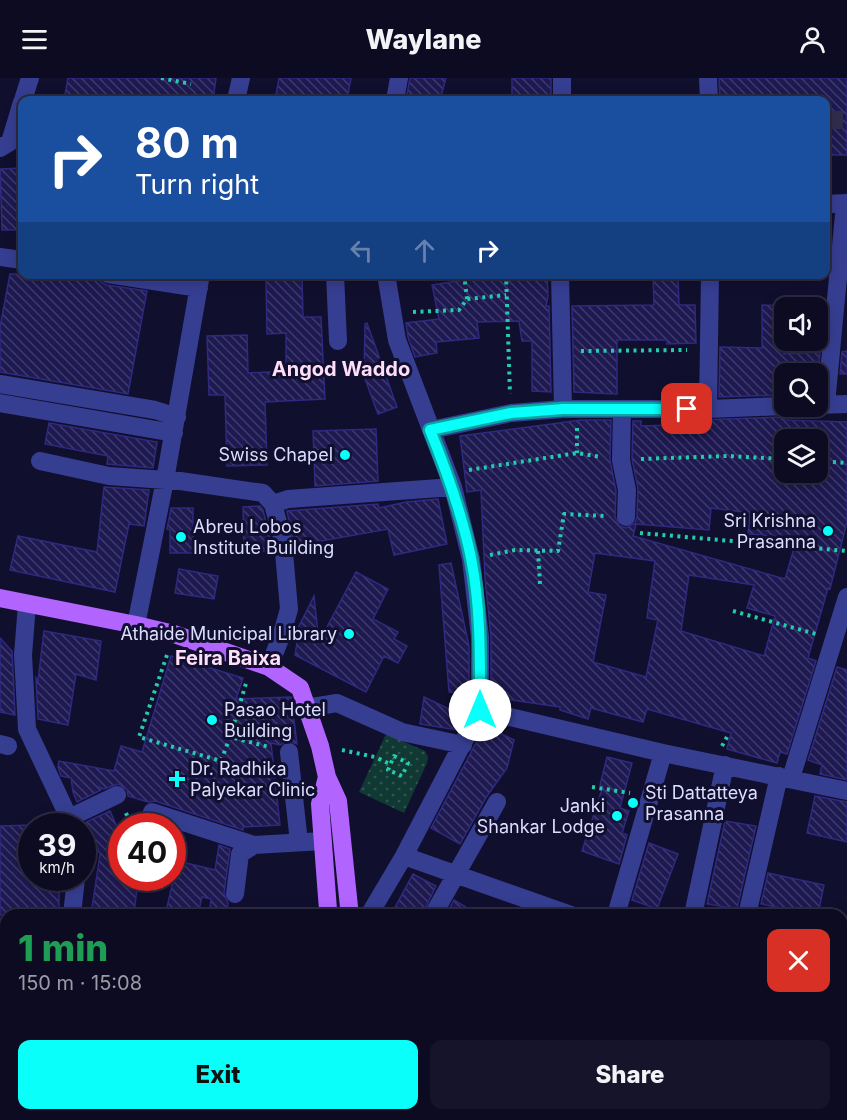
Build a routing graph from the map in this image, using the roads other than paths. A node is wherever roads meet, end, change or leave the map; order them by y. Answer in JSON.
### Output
{"nodes":[{"id":1,"x":30,"y":78,"type":"edge"},
{"id":2,"x":241,"y":78,"type":"edge"},
{"id":3,"x":399,"y":78,"type":"edge"},
{"id":4,"x":562,"y":78,"type":"edge"},
{"id":5,"x":708,"y":78,"type":"edge"},
{"id":6,"x":25,"y":96,"type":"edge"},
{"id":7,"x":237,"y":96,"type":"edge"},
{"id":8,"x":396,"y":96,"type":"edge"},
{"id":9,"x":562,"y":96,"type":"edge"},
{"id":10,"x":709,"y":96,"type":"edge"},
{"id":11,"x":18,"y":119,"type":"edge"},
{"id":12,"x":11,"y":145,"type":"edge"},
{"id":13,"x":830,"y":204,"type":"edge"},
{"id":14,"x":846,"y":204,"type":"edge"},
{"id":15,"x":0,"y":257,"type":"edge"},
{"id":16,"x":18,"y":259,"type":"edge"},
{"id":17,"x":174,"y":279,"type":"edge"},
{"id":18,"x":335,"y":279,"type":"edge"},
{"id":19,"x":387,"y":279,"type":"edge"},
{"id":20,"x":560,"y":279,"type":"edge"},
{"id":21,"x":710,"y":279,"type":"edge"},
{"id":22,"x":200,"y":281,"type":"edge"},
{"id":23,"x":338,"y":341,"type":"dead end"},
{"id":24,"x":827,"y":363,"type":"edge"},
{"id":25,"x":0,"y":384,"type":"edge"},
{"id":26,"x":0,"y":403,"type":"edge"},
{"id":27,"x":828,"y":404,"type":"edge"},
{"id":28,"x":847,"y":404,"type":"edge"},
{"id":29,"x":774,"y":406,"type":"edge"},
{"id":30,"x":563,"y":409,"type":"junction"},
{"id":31,"x":622,"y":409,"type":"junction"},
{"id":32,"x":708,"y":409,"type":"junction"},
{"id":33,"x":175,"y":425,"type":"junction"},
{"id":34,"x":430,"y":430,"type":"junction"},
{"id":35,"x":40,"y":461,"type":"dead end"},
{"id":36,"x":165,"y":480,"type":"junction"},
{"id":37,"x":453,"y":487,"type":"junction"},
{"id":38,"x":273,"y":504,"type":"junction"},
{"id":39,"x":626,"y":517,"type":"road end"},
{"id":40,"x":847,"y":597,"type":"edge"},
{"id":41,"x":0,"y":598,"type":"edge"},
{"id":42,"x":27,"y":604,"type":"junction"},
{"id":43,"x":136,"y":625,"type":"junction"},
{"id":44,"x":269,"y":667,"type":"junction"},
{"id":45,"x":306,"y":708,"type":"junction"},
{"id":46,"x":480,"y":710,"type":"junction"},
{"id":47,"x":462,"y":745,"type":"junction"},
{"id":48,"x":289,"y":752,"type":"road end"},
{"id":49,"x":663,"y":753,"type":"junction"},
{"id":50,"x":725,"y":765,"type":"junction"},
{"id":51,"x":327,"y":777,"type":"junction"},
{"id":52,"x":785,"y":777,"type":"junction"},
{"id":53,"x":847,"y":791,"type":"edge"},
{"id":54,"x":117,"y":795,"type":"dead end"},
{"id":55,"x":497,"y":802,"type":"dead end"},
{"id":56,"x":152,"y":812,"type":"dead end"},
{"id":57,"x":66,"y":813,"type":"edge"},
{"id":58,"x":86,"y":813,"type":"edge"},
{"id":59,"x":323,"y":841,"type":"junction"},
{"id":60,"x":299,"y":842,"type":"junction"},
{"id":61,"x":254,"y":845,"type":"junction"},
{"id":62,"x":404,"y":856,"type":"junction"},
{"id":63,"x":456,"y":874,"type":"junction"},
{"id":64,"x":77,"y":891,"type":"edge"},
{"id":65,"x":235,"y":894,"type":"dead end"},
{"id":66,"x":79,"y":909,"type":"edge"},
{"id":67,"x":327,"y":909,"type":"edge"},
{"id":68,"x":348,"y":909,"type":"edge"},
{"id":69,"x":373,"y":909,"type":"edge"},
{"id":70,"x":437,"y":909,"type":"edge"},
{"id":71,"x":554,"y":909,"type":"edge"},
{"id":72,"x":618,"y":909,"type":"edge"},
{"id":73,"x":694,"y":909,"type":"edge"},
{"id":74,"x":749,"y":909,"type":"edge"}],
"edges":[{"from":1,"to":6,"type":"street"},
{"from":2,"to":7,"type":"street"},
{"from":3,"to":8,"type":"street"},
{"from":4,"to":9,"type":"street"},
{"from":5,"to":10,"type":"street"},
{"from":11,"to":12,"type":"street"},
{"from":13,"to":14,"type":"street"},
{"from":14,"to":24,"type":"street"},
{"from":15,"to":16,"type":"street"},
{"from":17,"to":22,"type":"street"},
{"from":18,"to":23,"type":"street"},
{"from":19,"to":34,"type":"street"},
{"from":20,"to":30,"type":"street"},
{"from":21,"to":32,"type":"street"},
{"from":22,"to":33,"type":"street"},
{"from":25,"to":33,"type":"street"},
{"from":26,"to":33,"type":"street"},
{"from":27,"to":28,"type":"street"},
{"from":29,"to":32,"type":"street"},
{"from":30,"to":31,"type":"street"},
{"from":30,"to":34,"type":"street"},
{"from":31,"to":32,"type":"street"},
{"from":31,"to":39,"type":"street"},
{"from":33,"to":36,"type":"street"},
{"from":34,"to":37,"type":"street"},
{"from":35,"to":36,"type":"street"},
{"from":36,"to":38,"type":"street"},
{"from":36,"to":43,"type":"street"},
{"from":37,"to":38,"type":"street"},
{"from":37,"to":46,"type":"street"},
{"from":38,"to":44,"type":"street"},
{"from":40,"to":52,"type":"street"},
{"from":41,"to":42,"type":"main road"},
{"from":42,"to":43,"type":"main road"},
{"from":42,"to":57,"type":"street"},
{"from":43,"to":44,"type":"main road"},
{"from":44,"to":45,"type":"main road"},
{"from":45,"to":47,"type":"street"},
{"from":45,"to":51,"type":"main road"},
{"from":46,"to":47,"type":"street"},
{"from":46,"to":49,"type":"street"},
{"from":47,"to":62,"type":"street"},
{"from":48,"to":60,"type":"street"},
{"from":49,"to":50,"type":"street"},
{"from":49,"to":72,"type":"street"},
{"from":50,"to":52,"type":"street"},
{"from":50,"to":73,"type":"street"},
{"from":51,"to":59,"type":"main road"},
{"from":51,"to":68,"type":"main road"},
{"from":52,"to":53,"type":"street"},
{"from":52,"to":74,"type":"street"},
{"from":54,"to":58,"type":"street"},
{"from":55,"to":63,"type":"street"},
{"from":56,"to":61,"type":"street"},
{"from":59,"to":60,"type":"street"},
{"from":59,"to":67,"type":"main road"},
{"from":60,"to":61,"type":"street"},
{"from":61,"to":65,"type":"street"},
{"from":62,"to":63,"type":"street"},
{"from":62,"to":69,"type":"street"},
{"from":63,"to":70,"type":"street"},
{"from":63,"to":71,"type":"street"},
{"from":64,"to":66,"type":"street"}]}
